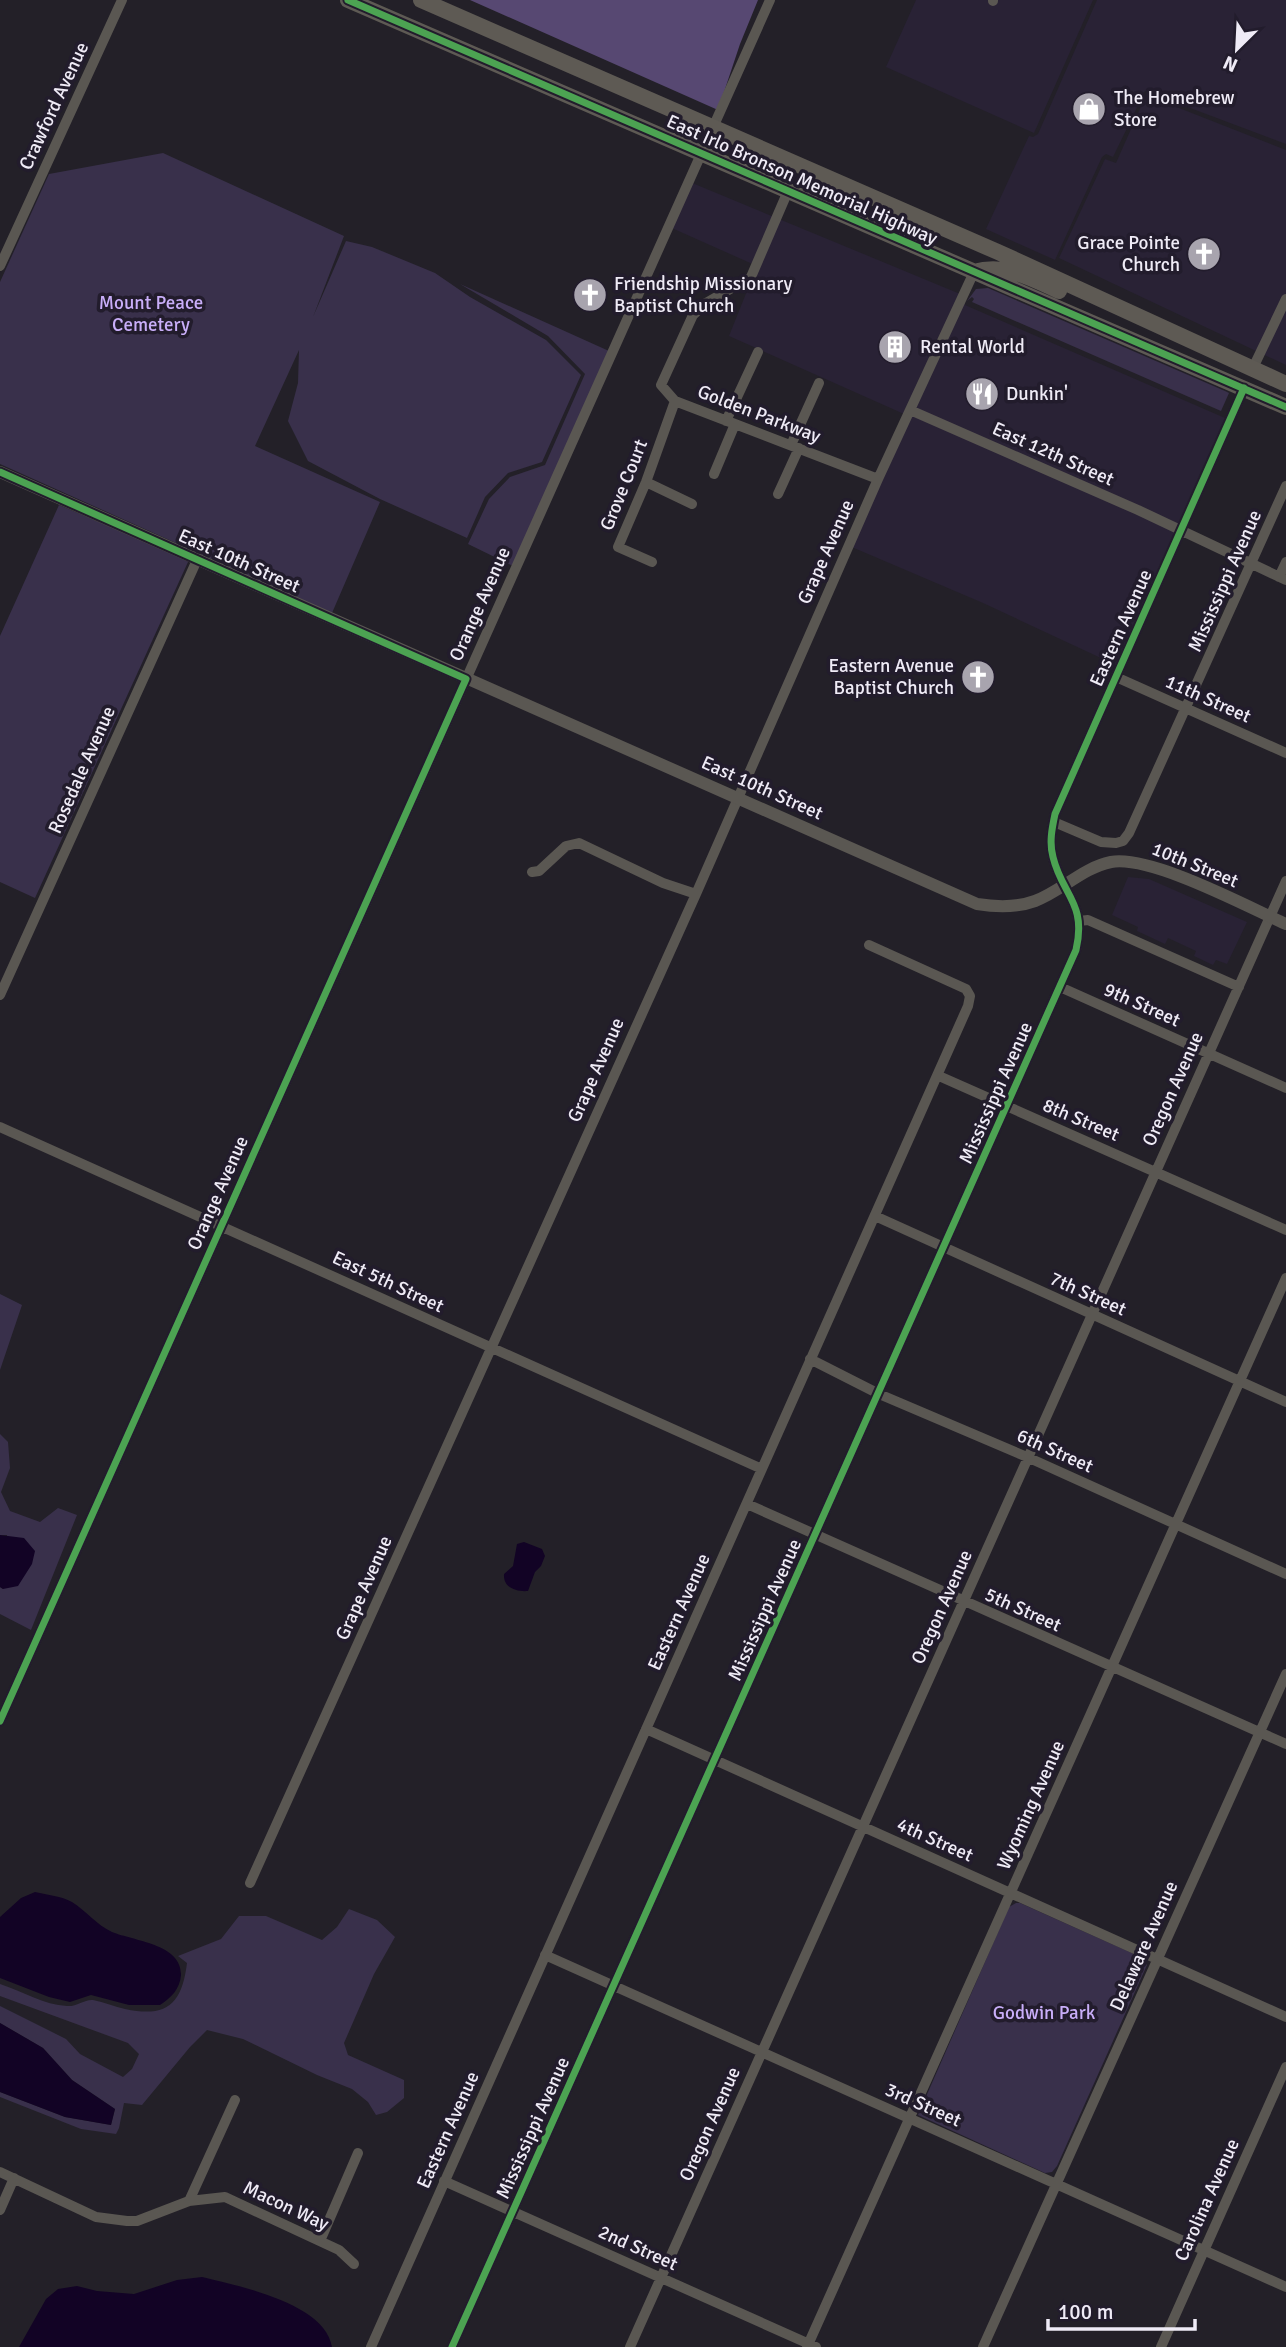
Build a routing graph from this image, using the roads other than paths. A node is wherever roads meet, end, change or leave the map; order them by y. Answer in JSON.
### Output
{"nodes":[{"id":1,"x":122,"y":0,"type":"edge"},
{"id":2,"x":348,"y":0,"type":"edge"},
{"id":3,"x":421,"y":0,"type":"edge"},
{"id":4,"x":770,"y":0,"type":"edge"},
{"id":5,"x":713,"y":127,"type":"junction"},
{"id":6,"x":701,"y":153,"type":"junction"},
{"id":7,"x":788,"y":191,"type":"junction"},
{"id":8,"x":0,"y":266,"type":"edge"},
{"id":9,"x":974,"y":272,"type":"junction"},
{"id":10,"x":1286,"y":299,"type":"edge"},
{"id":11,"x":1136,"y":317,"type":"junction"},
{"id":12,"x":1121,"y":336,"type":"junction"},
{"id":13,"x":758,"y":352,"type":"dead end"},
{"id":14,"x":1252,"y":370,"type":"junction"},
{"id":15,"x":819,"y":383,"type":"dead end"},
{"id":16,"x":1286,"y":384,"type":"edge"},
{"id":17,"x":1244,"y":388,"type":"junction"},
{"id":18,"x":1286,"y":395,"type":"edge"},
{"id":19,"x":676,"y":401,"type":"junction"},
{"id":20,"x":1286,"y":407,"type":"edge"},
{"id":21,"x":910,"y":410,"type":"junction"},
{"id":22,"x":730,"y":422,"type":"junction"},
{"id":23,"x":795,"y":446,"type":"junction"},
{"id":24,"x":0,"y":472,"type":"edge"},
{"id":25,"x":714,"y":474,"type":"dead end"},
{"id":26,"x":878,"y":479,"type":"junction"},
{"id":27,"x":646,"y":482,"type":"junction"},
{"id":28,"x":1286,"y":486,"type":"edge"},
{"id":29,"x":778,"y":494,"type":"dead end"},
{"id":30,"x":692,"y":504,"type":"dead end"},
{"id":31,"x":1181,"y":532,"type":"junction"},
{"id":32,"x":197,"y":560,"type":"junction"},
{"id":33,"x":652,"y":562,"type":"dead end"},
{"id":34,"x":1286,"y":562,"type":"edge"},
{"id":35,"x":1252,"y":564,"type":"junction"},
{"id":36,"x":1283,"y":579,"type":"edge"},
{"id":37,"x":1116,"y":677,"type":"junction"},
{"id":38,"x":466,"y":679,"type":"junction"},
{"id":39,"x":1186,"y":708,"type":"junction"},
{"id":40,"x":1286,"y":753,"type":"edge"},
{"id":41,"x":738,"y":799,"type":"junction"},
{"id":42,"x":1054,"y":822,"type":"junction"},
{"id":43,"x":532,"y":872,"type":"dead end"},
{"id":44,"x":1286,"y":881,"type":"edge"},
{"id":45,"x":1065,"y":883,"type":"junction"},
{"id":46,"x":695,"y":894,"type":"junction"},
{"id":47,"x":1012,"y":906,"type":"joint"},
{"id":48,"x":1270,"y":917,"type":"junction"},
{"id":49,"x":1079,"y":921,"type":"junction"},
{"id":50,"x":1286,"y":924,"type":"edge"},
{"id":51,"x":869,"y":945,"type":"dead end"},
{"id":52,"x":1060,"y":987,"type":"junction"},
{"id":53,"x":1239,"y":987,"type":"junction"},
{"id":54,"x":0,"y":995,"type":"edge"},
{"id":55,"x":1208,"y":1054,"type":"junction"},
{"id":56,"x":939,"y":1076,"type":"junction"},
{"id":57,"x":1286,"y":1088,"type":"edge"},
{"id":58,"x":1007,"y":1107,"type":"junction"},
{"id":59,"x":0,"y":1127,"type":"edge"},
{"id":60,"x":1156,"y":1172,"type":"junction"},
{"id":61,"x":875,"y":1216,"type":"junction"},
{"id":62,"x":221,"y":1225,"type":"junction"},
{"id":63,"x":1286,"y":1230,"type":"edge"},
{"id":64,"x":944,"y":1248,"type":"junction"},
{"id":65,"x":1286,"y":1278,"type":"edge"},
{"id":66,"x":1092,"y":1315,"type":"junction"},
{"id":67,"x":490,"y":1348,"type":"junction"},
{"id":68,"x":810,"y":1359,"type":"junction"},
{"id":69,"x":1240,"y":1381,"type":"junction"},
{"id":70,"x":879,"y":1394,"type":"junction"},
{"id":71,"x":1286,"y":1402,"type":"edge"},
{"id":72,"x":1027,"y":1457,"type":"junction"},
{"id":73,"x":762,"y":1469,"type":"junction"},
{"id":74,"x":747,"y":1504,"type":"junction"},
{"id":75,"x":1176,"y":1524,"type":"junction"},
{"id":76,"x":816,"y":1535,"type":"junction"},
{"id":77,"x":1286,"y":1574,"type":"edge"},
{"id":78,"x":964,"y":1603,"type":"junction"},
{"id":79,"x":1111,"y":1667,"type":"junction"},
{"id":80,"x":1286,"y":1674,"type":"edge"},
{"id":81,"x":0,"y":1721,"type":"edge"},
{"id":82,"x":646,"y":1729,"type":"junction"},
{"id":83,"x":1258,"y":1733,"type":"junction"},
{"id":84,"x":1286,"y":1744,"type":"edge"},
{"id":85,"x":715,"y":1760,"type":"junction"},
{"id":86,"x":862,"y":1827,"type":"junction"},
{"id":87,"x":250,"y":1883,"type":"dead end"},
{"id":88,"x":1011,"y":1894,"type":"junction"},
{"id":89,"x":545,"y":1955,"type":"junction"},
{"id":90,"x":1157,"y":1959,"type":"junction"},
{"id":91,"x":613,"y":1985,"type":"junction"},
{"id":92,"x":1286,"y":2017,"type":"edge"},
{"id":93,"x":762,"y":2052,"type":"junction"},
{"id":94,"x":1286,"y":2067,"type":"edge"},
{"id":95,"x":235,"y":2100,"type":"dead end"},
{"id":96,"x":910,"y":2118,"type":"junction"},
{"id":97,"x":358,"y":2153,"type":"dead end"},
{"id":98,"x":0,"y":2172,"type":"edge"},
{"id":99,"x":14,"y":2178,"type":"junction"},
{"id":100,"x":444,"y":2181,"type":"junction"},
{"id":101,"x":1056,"y":2183,"type":"junction"},
{"id":102,"x":189,"y":2201,"type":"junction"},
{"id":103,"x":0,"y":2210,"type":"edge"},
{"id":104,"x":513,"y":2211,"type":"junction"},
{"id":105,"x":320,"y":2242,"type":"junction"},
{"id":106,"x":1204,"y":2250,"type":"junction"},
{"id":107,"x":354,"y":2264,"type":"dead end"},
{"id":108,"x":661,"y":2277,"type":"junction"},
{"id":109,"x":1286,"y":2287,"type":"edge"},
{"id":110,"x":810,"y":2346,"type":"edge"},
{"id":111,"x":371,"y":2347,"type":"edge"},
{"id":112,"x":452,"y":2347,"type":"edge"},
{"id":113,"x":630,"y":2347,"type":"edge"},
{"id":114,"x":983,"y":2347,"type":"edge"},
{"id":115,"x":1161,"y":2347,"type":"edge"}],
"edges":[{"from":1,"to":8,"type":"street","name":"Crawford Avenue"},
{"from":2,"to":6,"type":"highway","name":"East Irlo Bronson Memorial Highway"},
{"from":3,"to":5,"type":"highway","name":"East Irlo Bronson Memorial Highway"},
{"from":4,"to":5,"type":"street","name":"Orange Avenue"},
{"from":5,"to":6,"type":"street","name":"Orange Avenue"},
{"from":5,"to":11,"type":"highway","name":"East Irlo Bronson Memorial Highway"},
{"from":6,"to":7,"type":"highway","name":"East Irlo Bronson Memorial Highway"},
{"from":6,"to":38,"type":"street","name":"Orange Avenue"},
{"from":7,"to":9,"type":"highway","name":"East Irlo Bronson Memorial Highway"},
{"from":7,"to":19,"type":"street","name":"Golden Parkway"},
{"from":9,"to":11,"type":"highway"},
{"from":9,"to":12,"type":"highway","name":"East Irlo Bronson Memorial Highway"},
{"from":9,"to":21,"type":"street","name":"Grape Avenue"},
{"from":10,"to":14,"type":"street"},
{"from":11,"to":14,"type":"highway","name":"East Irlo Bronson Memorial Highway"},
{"from":12,"to":14,"type":"highway"},
{"from":12,"to":17,"type":"highway","name":"East Irlo Bronson Memorial Highway"},
{"from":13,"to":22,"type":"street"},
{"from":14,"to":16,"type":"highway","name":"East Irlo Bronson Memorial Highway"},
{"from":15,"to":23,"type":"street"},
{"from":17,"to":18,"type":"highway"},
{"from":17,"to":20,"type":"highway","name":"East Irlo Bronson Memorial Highway"},
{"from":17,"to":31,"type":"street","name":"Eastern Avenue"},
{"from":19,"to":22,"type":"street","name":"Golden Parkway"},
{"from":19,"to":27,"type":"street","name":"Grove Court"},
{"from":21,"to":26,"type":"street","name":"Grape Avenue"},
{"from":21,"to":31,"type":"street","name":"East 12th Street"},
{"from":22,"to":23,"type":"street","name":"Golden Parkway"},
{"from":22,"to":25,"type":"street"},
{"from":23,"to":26,"type":"street","name":"Golden Parkway"},
{"from":23,"to":29,"type":"street"},
{"from":24,"to":32,"type":"street","name":"East 10th Street"},
{"from":26,"to":41,"type":"street","name":"Grape Avenue"},
{"from":27,"to":30,"type":"street"},
{"from":27,"to":33,"type":"street","name":"Grove Court"},
{"from":28,"to":35,"type":"street","name":"Mississippi Avenue"},
{"from":31,"to":35,"type":"street","name":"East 12th Street"},
{"from":31,"to":37,"type":"street","name":"Eastern Avenue"},
{"from":32,"to":38,"type":"street","name":"East 10th Street"},
{"from":32,"to":54,"type":"street","name":"Rosedale Avenue"},
{"from":34,"to":36,"type":"street"},
{"from":35,"to":36,"type":"street","name":"East 12th Street"},
{"from":35,"to":39,"type":"street","name":"Mississippi Avenue"},
{"from":37,"to":39,"type":"street","name":"11th Street"},
{"from":37,"to":42,"type":"street","name":"Eastern Avenue"},
{"from":38,"to":41,"type":"street","name":"East 10th Street"},
{"from":38,"to":62,"type":"street","name":"Orange Avenue"},
{"from":39,"to":40,"type":"street","name":"11th Street"},
{"from":39,"to":42,"type":"street","name":"Mississippi Avenue"},
{"from":41,"to":46,"type":"street","name":"Grape Avenue"},
{"from":41,"to":47,"type":"street","name":"East 10th Street"},
{"from":42,"to":45,"type":"street","name":"Eastern Avenue"},
{"from":43,"to":46,"type":"street"},
{"from":44,"to":48,"type":"street","name":"Oregon Avenue"},
{"from":45,"to":47,"type":"street","name":"10th Street"},
{"from":45,"to":48,"type":"street","name":"10th Street"},
{"from":45,"to":49,"type":"street","name":"Mississippi Avenue"},
{"from":46,"to":67,"type":"street","name":"Grape Avenue"},
{"from":48,"to":50,"type":"street","name":"10th Street"},
{"from":48,"to":53,"type":"street","name":"Oregon Avenue"},
{"from":49,"to":52,"type":"street","name":"Mississippi Avenue"},
{"from":49,"to":53,"type":"street"},
{"from":51,"to":56,"type":"street","name":"Eastern Avenue"},
{"from":52,"to":55,"type":"street","name":"9th Street"},
{"from":52,"to":58,"type":"street","name":"Mississippi Avenue"},
{"from":53,"to":55,"type":"street","name":"Oregon Avenue"},
{"from":55,"to":57,"type":"street","name":"9th Street"},
{"from":55,"to":60,"type":"street","name":"Oregon Avenue"},
{"from":56,"to":58,"type":"street","name":"8th Street"},
{"from":56,"to":61,"type":"street","name":"Eastern Avenue"},
{"from":58,"to":60,"type":"street","name":"8th Street"},
{"from":58,"to":64,"type":"street","name":"Mississippi Avenue"},
{"from":59,"to":62,"type":"street","name":"East 5th Street"},
{"from":60,"to":63,"type":"street","name":"8th Street"},
{"from":60,"to":66,"type":"street","name":"Oregon Avenue"},
{"from":61,"to":64,"type":"street","name":"7th Street"},
{"from":61,"to":68,"type":"street","name":"Eastern Avenue"},
{"from":62,"to":67,"type":"street","name":"East 5th Street"},
{"from":62,"to":81,"type":"street","name":"Orange Avenue"},
{"from":64,"to":66,"type":"street","name":"7th Street"},
{"from":64,"to":70,"type":"street","name":"Mississippi Avenue"},
{"from":65,"to":69,"type":"street","name":"Wyoming Avenue"},
{"from":66,"to":69,"type":"street","name":"7th Street"},
{"from":66,"to":72,"type":"street","name":"Oregon Avenue"},
{"from":67,"to":73,"type":"street","name":"East 5th Street"},
{"from":67,"to":87,"type":"street","name":"Grape Avenue"},
{"from":68,"to":70,"type":"street","name":"6th Street"},
{"from":68,"to":73,"type":"street","name":"Eastern Avenue"},
{"from":69,"to":71,"type":"street","name":"7th Street"},
{"from":69,"to":75,"type":"street","name":"Wyoming Avenue"},
{"from":70,"to":72,"type":"street","name":"6th Street"},
{"from":70,"to":76,"type":"street","name":"Mississippi Avenue"},
{"from":72,"to":75,"type":"street","name":"6th Street"},
{"from":72,"to":78,"type":"street","name":"Oregon Avenue"},
{"from":73,"to":74,"type":"street","name":"Eastern Avenue"},
{"from":74,"to":76,"type":"street","name":"5th Street"},
{"from":74,"to":82,"type":"street","name":"Eastern Avenue"},
{"from":75,"to":77,"type":"street","name":"6th Street"},
{"from":75,"to":79,"type":"street","name":"Wyoming Avenue"},
{"from":76,"to":78,"type":"street","name":"5th Street"},
{"from":76,"to":85,"type":"street","name":"Mississippi Avenue"},
{"from":78,"to":79,"type":"street","name":"5th Street"},
{"from":78,"to":86,"type":"street","name":"Oregon Avenue"},
{"from":79,"to":83,"type":"street","name":"5th Street"},
{"from":79,"to":88,"type":"street","name":"Wyoming Avenue"},
{"from":80,"to":83,"type":"street","name":"Delaware Avenue"},
{"from":82,"to":85,"type":"street","name":"4th Street"},
{"from":82,"to":89,"type":"street","name":"Eastern Avenue"},
{"from":83,"to":84,"type":"street","name":"5th Street"},
{"from":83,"to":90,"type":"street","name":"Delaware Avenue"},
{"from":85,"to":86,"type":"street","name":"4th Street"},
{"from":85,"to":91,"type":"street","name":"Mississippi Avenue"},
{"from":86,"to":88,"type":"street","name":"4th Street"},
{"from":86,"to":93,"type":"street","name":"Oregon Avenue"},
{"from":88,"to":90,"type":"street","name":"4th Street"},
{"from":88,"to":96,"type":"street","name":"Wyoming Avenue"},
{"from":89,"to":91,"type":"street","name":"3rd Street"},
{"from":89,"to":100,"type":"street","name":"Eastern Avenue"},
{"from":90,"to":92,"type":"street","name":"4th Street"},
{"from":90,"to":101,"type":"street","name":"Delaware Avenue"},
{"from":91,"to":93,"type":"street","name":"3rd Street"},
{"from":91,"to":104,"type":"street","name":"Mississippi Avenue"},
{"from":93,"to":96,"type":"street","name":"3rd Street"},
{"from":93,"to":108,"type":"street","name":"Oregon Avenue"},
{"from":94,"to":106,"type":"street","name":"Carolina Avenue"},
{"from":95,"to":102,"type":"street"},
{"from":96,"to":101,"type":"street","name":"3rd Street"},
{"from":96,"to":110,"type":"street","name":"Wyoming Avenue"},
{"from":97,"to":105,"type":"street"},
{"from":98,"to":99,"type":"street","name":"Macon Way"},
{"from":99,"to":102,"type":"street","name":"Macon Way"},
{"from":99,"to":103,"type":"street"},
{"from":100,"to":104,"type":"street","name":"2nd Street"},
{"from":100,"to":111,"type":"street","name":"Eastern Avenue"},
{"from":101,"to":106,"type":"street","name":"3rd Street"},
{"from":101,"to":114,"type":"street","name":"Delaware Avenue"},
{"from":102,"to":105,"type":"street","name":"Macon Way"},
{"from":104,"to":108,"type":"street","name":"2nd Street"},
{"from":104,"to":112,"type":"street","name":"Mississippi Avenue"},
{"from":105,"to":107,"type":"street","name":"Macon Way"},
{"from":106,"to":109,"type":"street","name":"3rd Street"},
{"from":106,"to":115,"type":"street","name":"Carolina Avenue"},
{"from":108,"to":110,"type":"street","name":"2nd Street"},
{"from":108,"to":113,"type":"street","name":"Oregon Avenue"}]}
